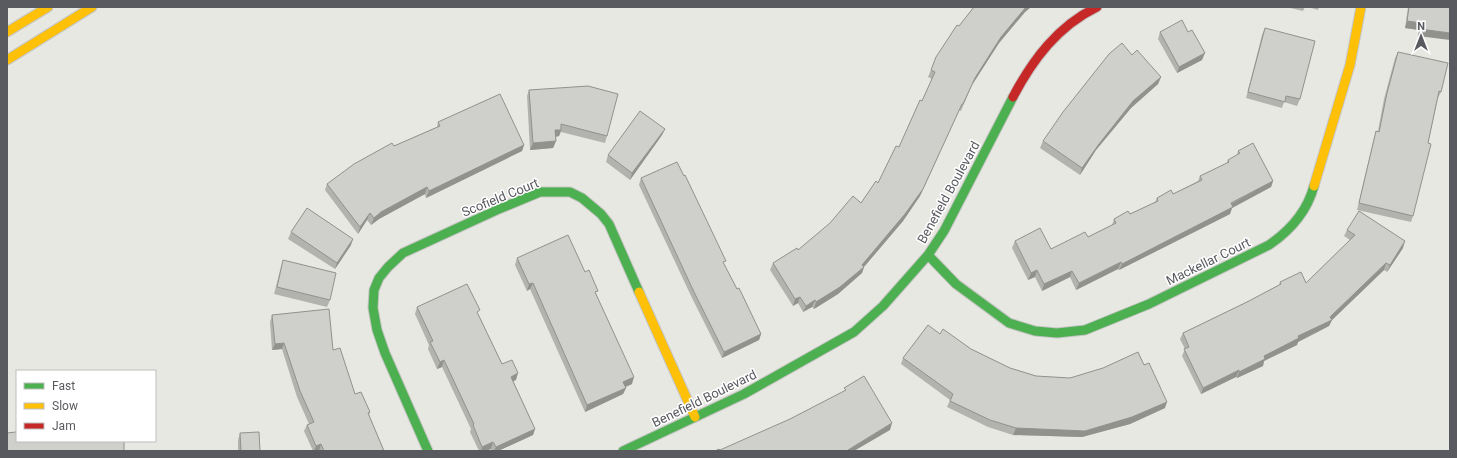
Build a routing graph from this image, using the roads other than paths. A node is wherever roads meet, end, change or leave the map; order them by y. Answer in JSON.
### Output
{"nodes":[{"id":1,"x":48,"y":7,"type":"edge"},
{"id":2,"x":92,"y":7,"type":"edge"},
{"id":3,"x":1097,"y":7,"type":"edge"},
{"id":4,"x":1361,"y":7,"type":"edge"},
{"id":5,"x":7,"y":32,"type":"edge"},
{"id":6,"x":7,"y":60,"type":"edge"},
{"id":7,"x":928,"y":255,"type":"junction"},
{"id":8,"x":695,"y":417,"type":"junction"},
{"id":9,"x":428,"y":451,"type":"edge"},
{"id":10,"x":623,"y":451,"type":"edge"}],
"edges":[{"from":1,"to":5,"type":"main road"},
{"from":2,"to":6,"type":"main road"},
{"from":3,"to":7,"type":"main road","name":"Benefield Boulevard"},
{"from":4,"to":7,"type":"main road","name":"Mackellar Court"},
{"from":7,"to":8,"type":"main road","name":"Benefield Boulevard"},
{"from":8,"to":9,"type":"main road","name":"Scofield Court"},
{"from":8,"to":10,"type":"main road","name":"Benefield Boulevard"}]}
